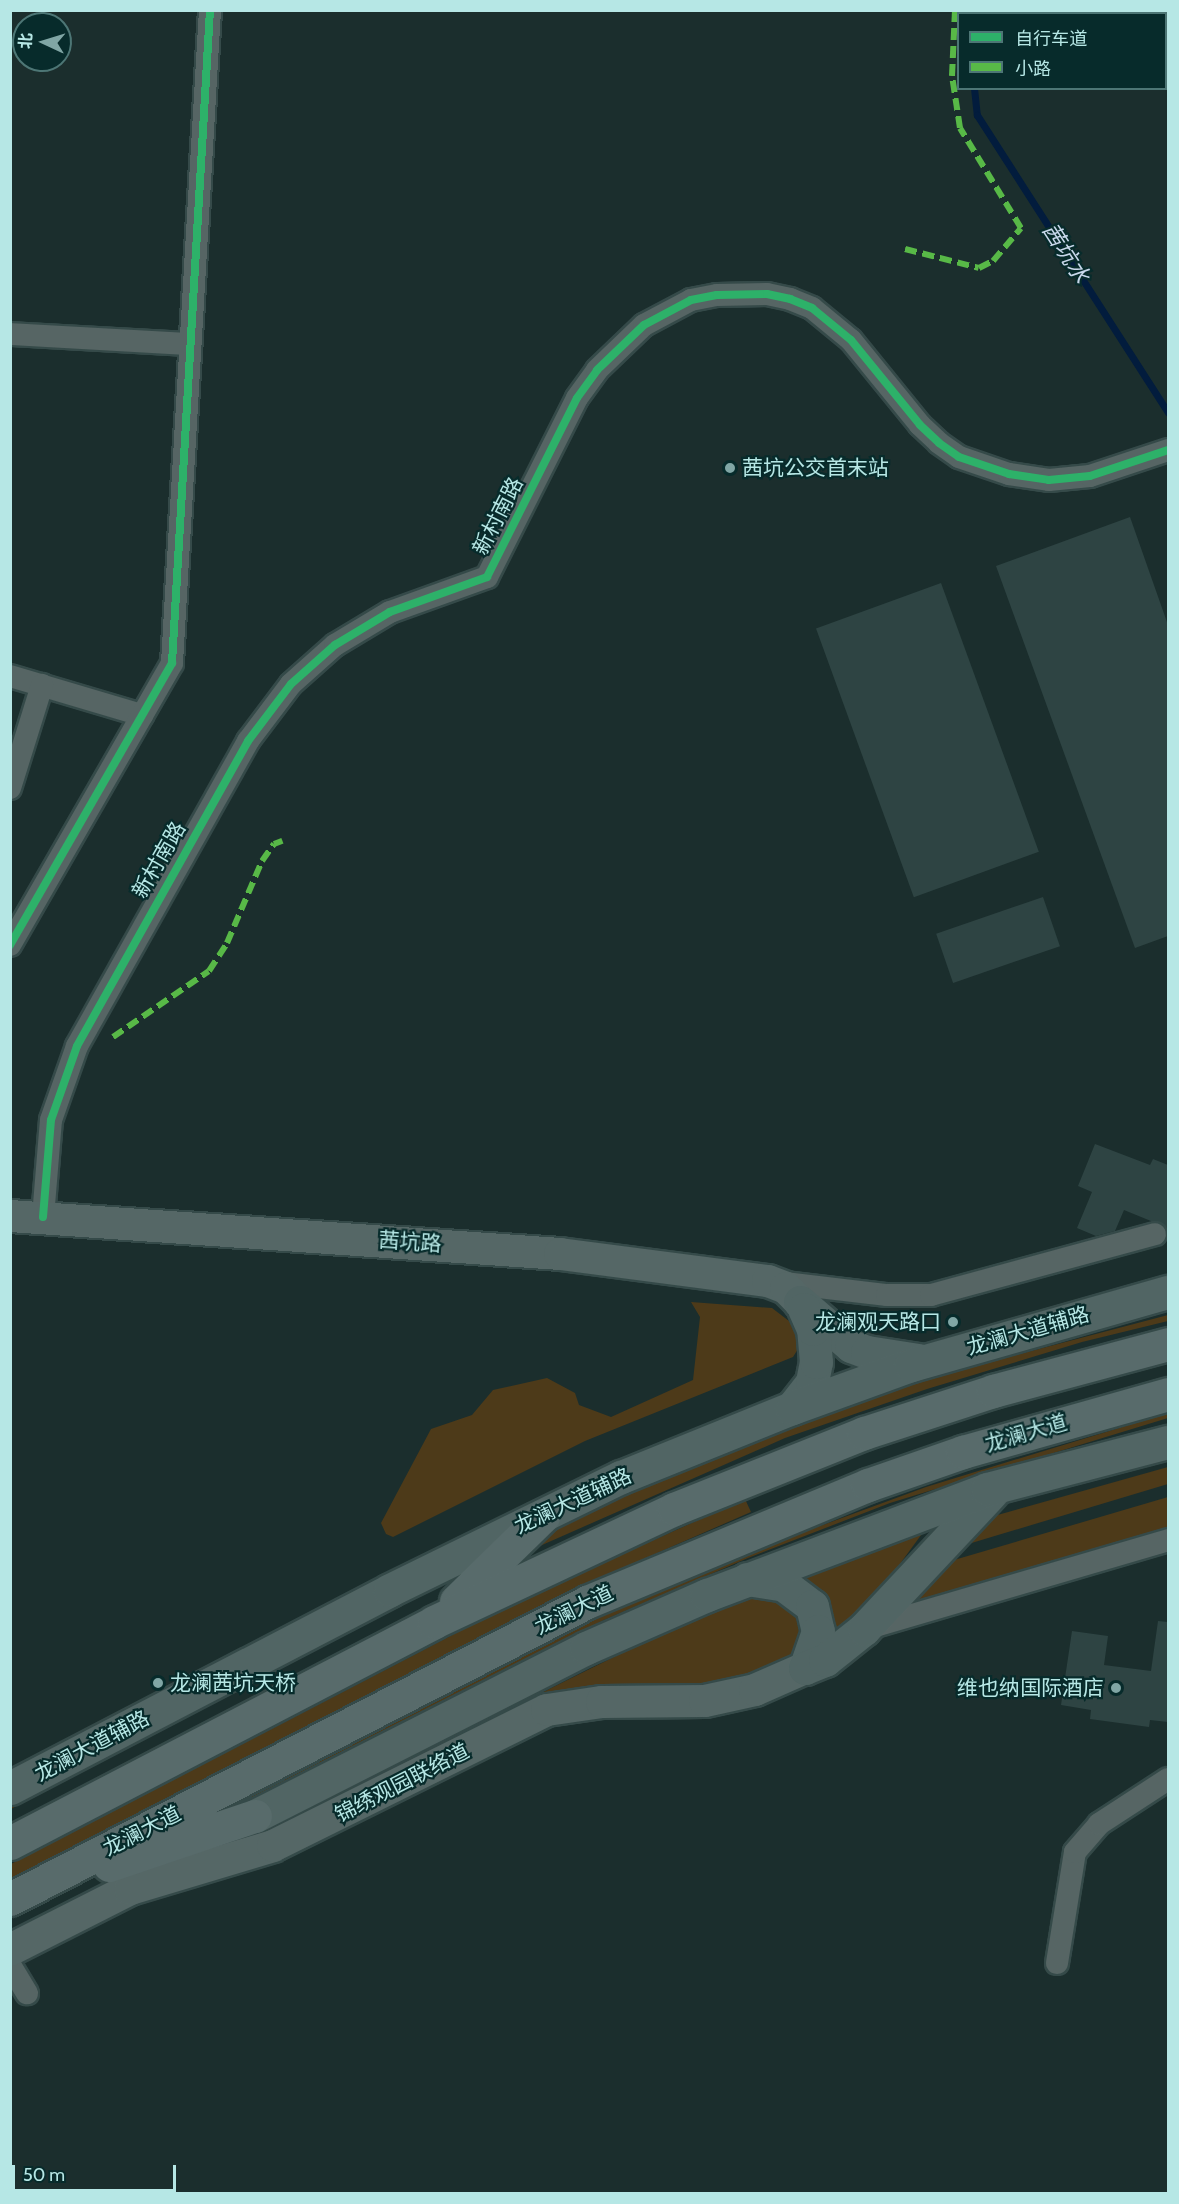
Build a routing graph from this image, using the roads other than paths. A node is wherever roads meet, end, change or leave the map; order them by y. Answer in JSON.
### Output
{"nodes":[{"id":1,"x":210,"y":10,"type":"edge"},
{"id":2,"x":10,"y":334,"type":"edge"},
{"id":3,"x":190,"y":344,"type":"junction"},
{"id":4,"x":1168,"y":450,"type":"edge"},
{"id":5,"x":10,"y":676,"type":"edge"},
{"id":6,"x":42,"y":685,"type":"junction"},
{"id":7,"x":142,"y":715,"type":"junction"},
{"id":8,"x":10,"y":788,"type":"edge"},
{"id":9,"x":10,"y":945,"type":"edge"},
{"id":10,"x":10,"y":1216,"type":"edge"},
{"id":11,"x":43,"y":1217,"type":"junction"},
{"id":12,"x":1155,"y":1234,"type":"dead end"},
{"id":13,"x":768,"y":1281,"type":"junction"},
{"id":14,"x":1160,"y":1297,"type":"edge"},
{"id":15,"x":800,"y":1302,"type":"junction"},
{"id":16,"x":1168,"y":1344,"type":"edge"},
{"id":17,"x":940,"y":1356,"type":"junction"},
{"id":18,"x":1168,"y":1394,"type":"edge"},
{"id":19,"x":792,"y":1408,"type":"junction"},
{"id":20,"x":1168,"y":1442,"type":"edge"},
{"id":21,"x":1003,"y":1484,"type":"junction"},
{"id":22,"x":543,"y":1516,"type":"junction"},
{"id":23,"x":1168,"y":1540,"type":"edge"},
{"id":24,"x":747,"y":1579,"type":"junction"},
{"id":25,"x":434,"y":1622,"type":"junction"},
{"id":26,"x":864,"y":1629,"type":"junction"},
{"id":27,"x":805,"y":1668,"type":"junction"},
{"id":28,"x":1168,"y":1779,"type":"edge"},
{"id":29,"x":10,"y":1788,"type":"edge"},
{"id":30,"x":255,"y":1816,"type":"joint"},
{"id":31,"x":10,"y":1844,"type":"edge"},
{"id":32,"x":20,"y":1894,"type":"edge"},
{"id":33,"x":10,"y":1950,"type":"edge"},
{"id":34,"x":1057,"y":1964,"type":"dead end"},
{"id":35,"x":10,"y":1965,"type":"edge"},
{"id":36,"x":27,"y":1993,"type":"dead end"}],
"edges":[{"from":1,"to":3,"type":"street"},
{"from":2,"to":3,"type":"street"},
{"from":3,"to":7,"type":"street"},
{"from":4,"to":11,"type":"street","name":"新村南路"},
{"from":5,"to":6,"type":"street"},
{"from":6,"to":7,"type":"street"},
{"from":6,"to":8,"type":"street"},
{"from":7,"to":9,"type":"street"},
{"from":10,"to":11,"type":"street","name":"茜坑路"},
{"from":11,"to":13,"type":"street","name":"茜坑路"},
{"from":12,"to":13,"type":"street"},
{"from":13,"to":15,"type":"street","name":"茜坑路"},
{"from":14,"to":17,"type":"main road","name":"龙澜大道辅路"},
{"from":15,"to":17,"type":"main road"},
{"from":15,"to":19,"type":"main road"},
{"from":16,"to":25,"type":"highway"},
{"from":17,"to":19,"type":"main road","name":"龙澜大道辅路"},
{"from":18,"to":32,"type":"highway","name":"龙澜大道"},
{"from":19,"to":22,"type":"main road","name":"龙澜大道辅路"},
{"from":20,"to":21,"type":"main road"},
{"from":21,"to":24,"type":"main road"},
{"from":21,"to":26,"type":"main road"},
{"from":22,"to":25,"type":"highway"},
{"from":22,"to":29,"type":"main road","name":"龙澜大道辅路"},
{"from":23,"to":26,"type":"street"},
{"from":24,"to":27,"type":"main road"},
{"from":24,"to":30,"type":"main road"},
{"from":25,"to":31,"type":"highway"},
{"from":26,"to":27,"type":"main road"},
{"from":27,"to":33,"type":"street","name":"锦绣观园联络道"},
{"from":28,"to":34,"type":"street"},
{"from":30,"to":32,"type":"highway"},
{"from":35,"to":36,"type":"street"}]}
